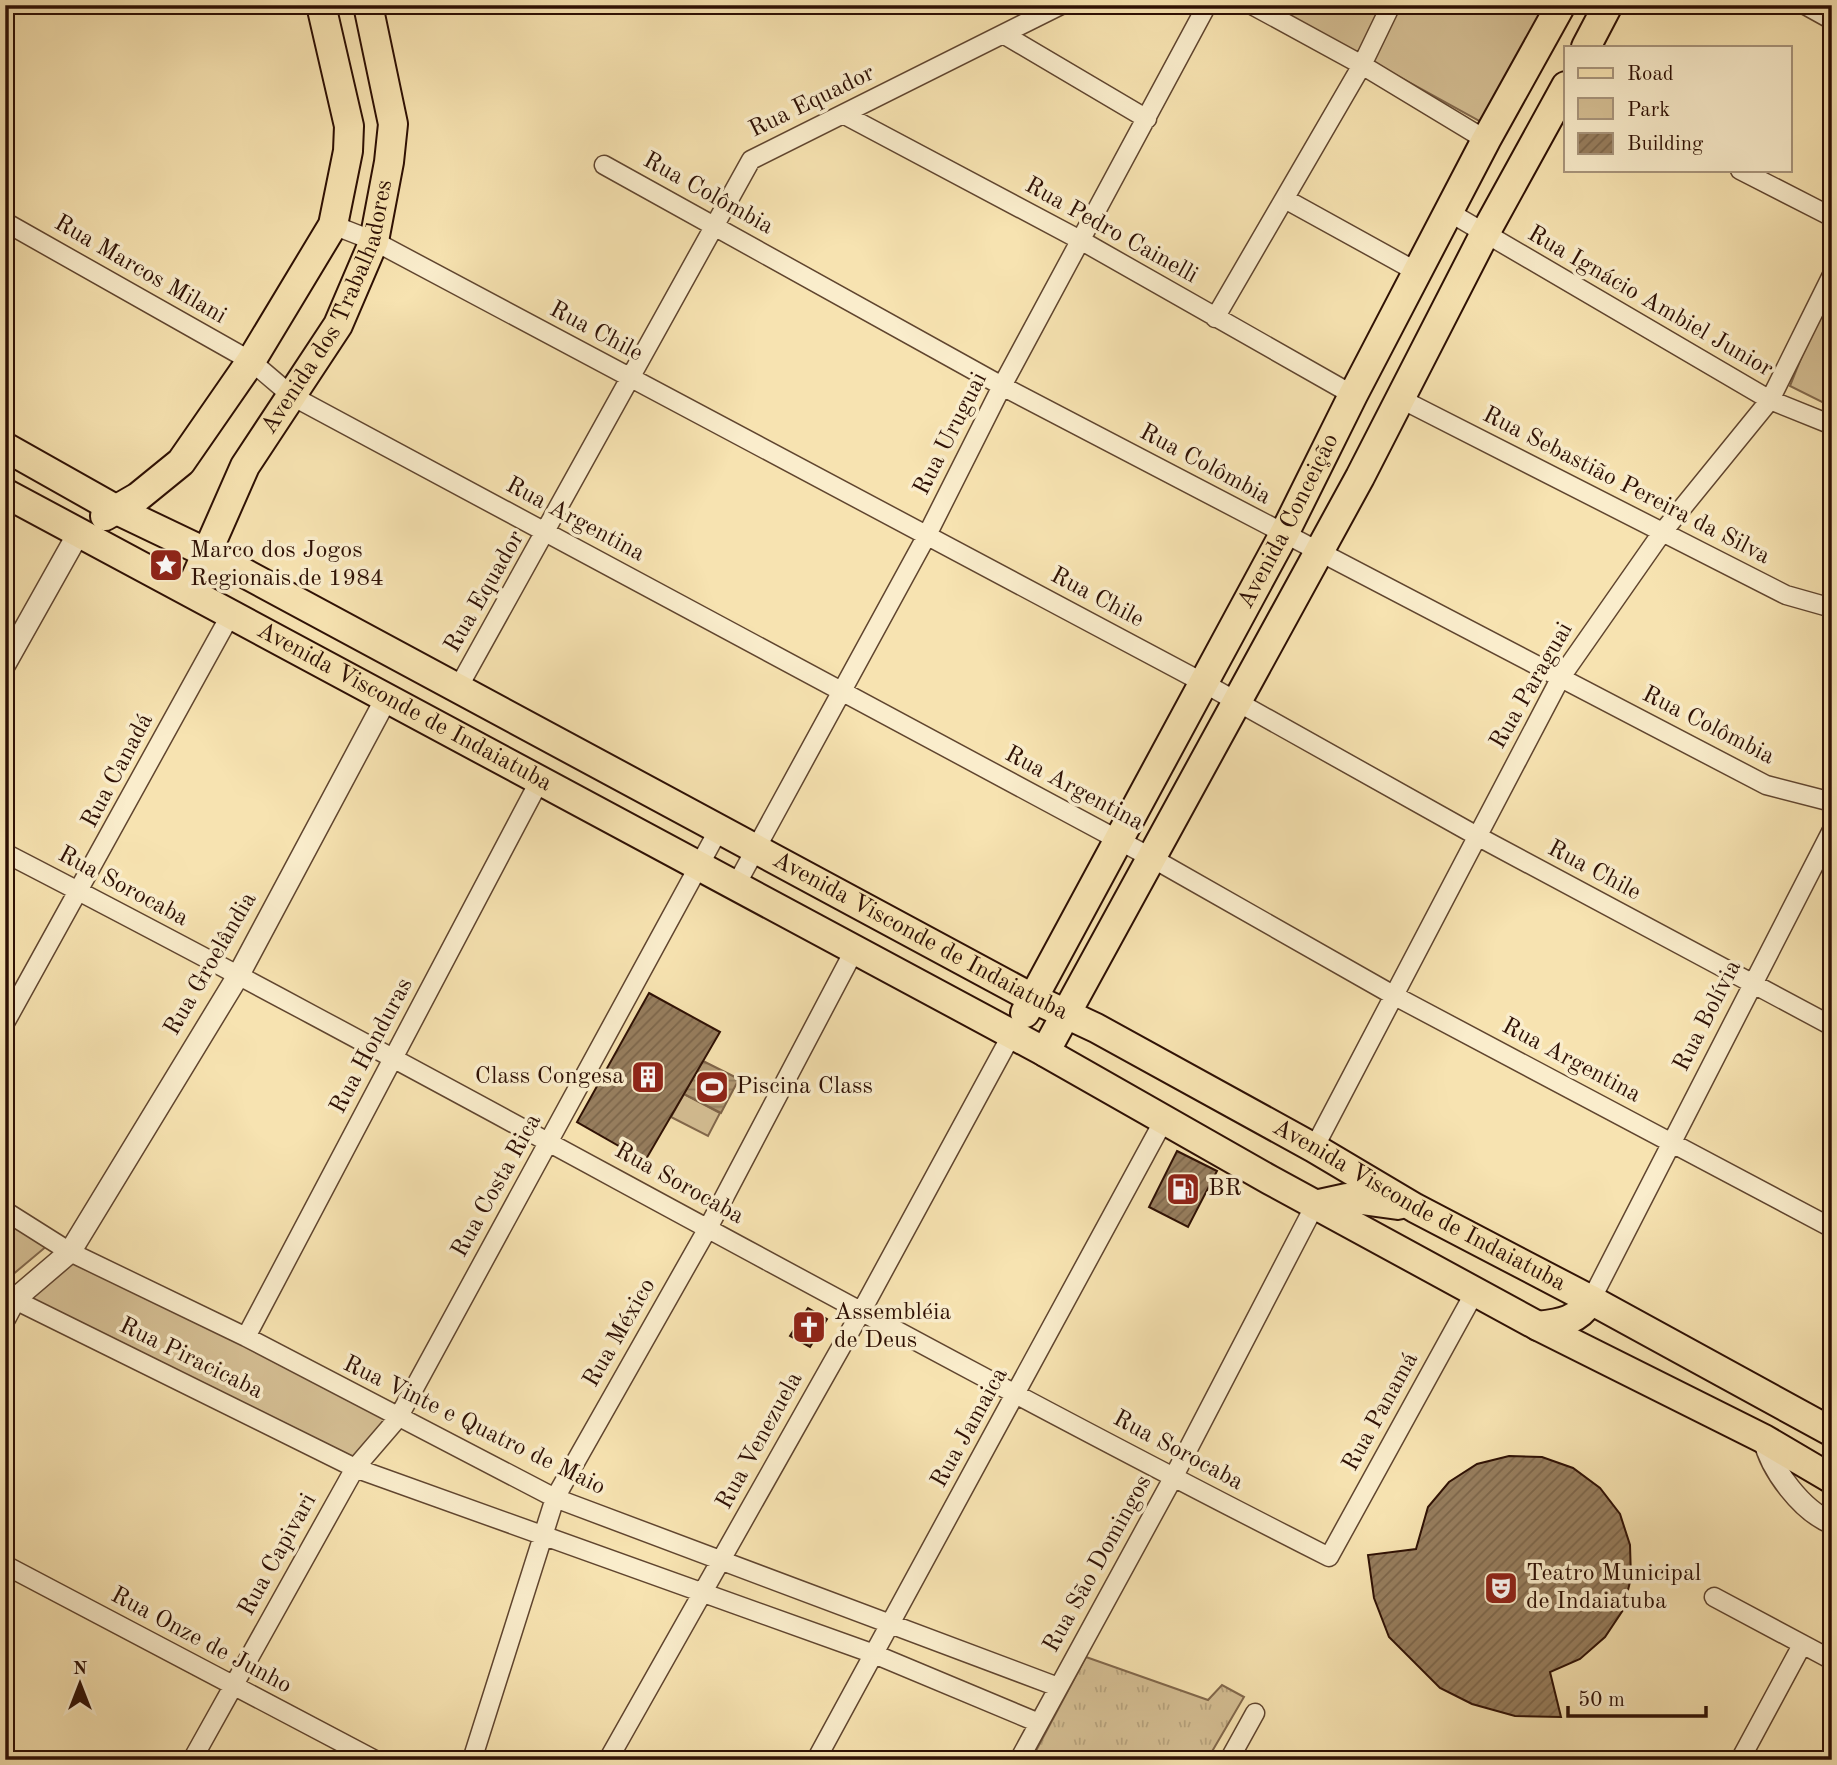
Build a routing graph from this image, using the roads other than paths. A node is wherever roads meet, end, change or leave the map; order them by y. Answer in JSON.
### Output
{"nodes":[{"id":1,"x":321,"y":5,"type":"edge"},
{"id":2,"x":368,"y":5,"type":"edge"},
{"id":3,"x":1061,"y":5,"type":"edge"},
{"id":4,"x":1207,"y":5,"type":"edge"},
{"id":5,"x":1252,"y":5,"type":"edge"},
{"id":6,"x":1391,"y":5,"type":"edge"},
{"id":7,"x":1561,"y":5,"type":"edge"},
{"id":8,"x":1608,"y":5,"type":"edge"},
{"id":9,"x":1805,"y":5,"type":"edge"},
{"id":10,"x":1832,"y":20,"type":"edge"},
{"id":11,"x":1003,"y":34,"type":"junction"},
{"id":12,"x":1587,"y":46,"type":"edge"},
{"id":13,"x":1362,"y":65,"type":"junction"},
{"id":14,"x":1564,"y":90,"type":"edge"},
{"id":15,"x":843,"y":114,"type":"junction"},
{"id":16,"x":1147,"y":119,"type":"junction"},
{"id":17,"x":1486,"y":140,"type":"junction"},
{"id":18,"x":604,"y":165,"type":"dead end"},
{"id":19,"x":1744,"y":172,"type":"edge"},
{"id":20,"x":1285,"y":199,"type":"junction"},
{"id":21,"x":1449,"y":212,"type":"junction"},
{"id":22,"x":1832,"y":217,"type":"edge"},
{"id":23,"x":5,"y":222,"type":"edge"},
{"id":24,"x":333,"y":225,"type":"junction"},
{"id":25,"x":715,"y":226,"type":"junction"},
{"id":26,"x":1484,"y":235,"type":"junction"},
{"id":27,"x":374,"y":241,"type":"junction"},
{"id":28,"x":1082,"y":241,"type":"junction"},
{"id":29,"x":1419,"y":273,"type":"junction"},
{"id":30,"x":1832,"y":275,"type":"edge"},
{"id":31,"x":1215,"y":318,"type":"junction"},
{"id":32,"x":251,"y":361,"type":"junction"},
{"id":33,"x":631,"y":378,"type":"junction"},
{"id":34,"x":1002,"y":386,"type":"junction"},
{"id":35,"x":1353,"y":395,"type":"junction"},
{"id":36,"x":292,"y":396,"type":"junction"},
{"id":37,"x":1401,"y":399,"type":"junction"},
{"id":38,"x":1770,"y":400,"type":"junction"},
{"id":39,"x":1832,"y":425,"type":"edge"},
{"id":40,"x":5,"y":447,"type":"edge"},
{"id":41,"x":5,"y":493,"type":"edge"},
{"id":42,"x":115,"y":509,"type":"junction"},
{"id":43,"x":546,"y":533,"type":"junction"},
{"id":44,"x":78,"y":534,"type":"junction"},
{"id":45,"x":1284,"y":534,"type":"junction"},
{"id":46,"x":1661,"y":534,"type":"junction"},
{"id":47,"x":926,"y":537,"type":"junction"},
{"id":48,"x":1319,"y":550,"type":"junction"},
{"id":49,"x":207,"y":553,"type":"junction"},
{"id":50,"x":190,"y":591,"type":"junction"},
{"id":51,"x":1832,"y":608,"type":"edge"},
{"id":52,"x":231,"y":614,"type":"junction"},
{"id":53,"x":5,"y":664,"type":"edge"},
{"id":54,"x":1561,"y":677,"type":"junction"},
{"id":55,"x":1202,"y":682,"type":"junction"},
{"id":56,"x":458,"y":688,"type":"junction"},
{"id":57,"x":843,"y":692,"type":"junction"},
{"id":58,"x":387,"y":697,"type":"junction"},
{"id":59,"x":1235,"y":702,"type":"junction"},
{"id":60,"x":541,"y":778,"type":"junction"},
{"id":61,"x":1832,"y":803,"type":"edge"},
{"id":62,"x":719,"y":829,"type":"junction"},
{"id":63,"x":1832,"y":831,"type":"edge"},
{"id":64,"x":1477,"y":836,"type":"junction"},
{"id":65,"x":1116,"y":840,"type":"junction"},
{"id":66,"x":757,"y":849,"type":"junction"},
{"id":67,"x":5,"y":853,"type":"edge"},
{"id":68,"x":1152,"y":858,"type":"junction"},
{"id":69,"x":697,"y":865,"type":"junction"},
{"id":70,"x":736,"y":885,"type":"junction"},
{"id":71,"x":80,"y":891,"type":"junction"},
{"id":72,"x":855,"y":949,"type":"junction"},
{"id":73,"x":238,"y":976,"type":"junction"},
{"id":74,"x":1752,"y":983,"type":"junction"},
{"id":75,"x":1392,"y":995,"type":"junction"},
{"id":76,"x":1034,"y":999,"type":"junction"},
{"id":77,"x":1067,"y":1014,"type":"junction"},
{"id":78,"x":5,"y":1023,"type":"edge"},
{"id":79,"x":1832,"y":1026,"type":"edge"},
{"id":80,"x":1012,"y":1034,"type":"junction"},
{"id":81,"x":1045,"y":1052,"type":"junction"},
{"id":82,"x":394,"y":1059,"type":"junction"},
{"id":83,"x":1164,"y":1120,"type":"junction"},
{"id":84,"x":550,"y":1140,"type":"junction"},
{"id":85,"x":1672,"y":1142,"type":"junction"},
{"id":86,"x":1314,"y":1148,"type":"junction"},
{"id":87,"x":1315,"y":1205,"type":"junction"},
{"id":88,"x":1415,"y":1209,"type":"junction"},
{"id":89,"x":5,"y":1211,"type":"edge"},
{"id":90,"x":708,"y":1228,"type":"junction"},
{"id":91,"x":1832,"y":1228,"type":"edge"},
{"id":92,"x":69,"y":1252,"type":"junction"},
{"id":93,"x":1476,"y":1290,"type":"junction"},
{"id":94,"x":10,"y":1297,"type":"edge"},
{"id":95,"x":1591,"y":1300,"type":"junction"},
{"id":96,"x":861,"y":1312,"type":"junction"},
{"id":97,"x":5,"y":1318,"type":"edge"},
{"id":98,"x":1538,"y":1326,"type":"junction"},
{"id":99,"x":246,"y":1337,"type":"junction"},
{"id":100,"x":1017,"y":1393,"type":"junction"},
{"id":101,"x":398,"y":1418,"type":"junction"},
{"id":102,"x":1832,"y":1432,"type":"edge"},
{"id":103,"x":1764,"y":1439,"type":"junction"},
{"id":104,"x":355,"y":1468,"type":"junction"},
{"id":105,"x":1173,"y":1478,"type":"junction"},
{"id":106,"x":1832,"y":1479,"type":"edge"},
{"id":107,"x":555,"y":1498,"type":"junction"},
{"id":108,"x":1829,"y":1517,"type":"edge"},
{"id":109,"x":544,"y":1534,"type":"junction"},
{"id":110,"x":1329,"y":1557,"type":"joint"},
{"id":111,"x":720,"y":1562,"type":"junction"},
{"id":112,"x":5,"y":1565,"type":"edge"},
{"id":113,"x":704,"y":1591,"type":"junction"},
{"id":114,"x":1714,"y":1597,"type":"dead end"},
{"id":115,"x":889,"y":1625,"type":"junction"},
{"id":116,"x":1802,"y":1645,"type":"junction"},
{"id":117,"x":874,"y":1654,"type":"junction"},
{"id":118,"x":1832,"y":1660,"type":"edge"},
{"id":119,"x":232,"y":1686,"type":"junction"},
{"id":120,"x":1058,"y":1687,"type":"junction"},
{"id":121,"x":1255,"y":1713,"type":"dead end"},
{"id":122,"x":1039,"y":1723,"type":"junction"},
{"id":123,"x":192,"y":1760,"type":"edge"},
{"id":124,"x":375,"y":1760,"type":"edge"},
{"id":125,"x":472,"y":1760,"type":"edge"},
{"id":126,"x":608,"y":1760,"type":"edge"},
{"id":127,"x":816,"y":1760,"type":"edge"},
{"id":128,"x":1019,"y":1760,"type":"edge"},
{"id":129,"x":1229,"y":1760,"type":"edge"},
{"id":130,"x":1740,"y":1760,"type":"edge"}],
"edges":[{"from":1,"to":24,"type":"main road","name":"Avenida dos Trabalhadores"},
{"from":2,"to":27,"type":"main road","name":"Avenida dos Trabalhadores"},
{"from":3,"to":11,"type":"street","name":"Rua Equador"},
{"from":4,"to":16,"type":"street","name":"Rua Uruguai"},
{"from":5,"to":13,"type":"street"},
{"from":6,"to":13,"type":"street"},
{"from":7,"to":17,"type":"main road","name":"Avenida Conceição"},
{"from":8,"to":12,"type":"main road"},
{"from":9,"to":10,"type":"street"},
{"from":11,"to":15,"type":"street","name":"Rua Equador"},
{"from":11,"to":16,"type":"street"},
{"from":13,"to":17,"type":"street"},
{"from":13,"to":20,"type":"street"},
{"from":14,"to":26,"type":"main road","name":"Avenida Conceição"},
{"from":15,"to":25,"type":"street","name":"Rua Equador"},
{"from":15,"to":28,"type":"street","name":"Rua Pedro Cainelli"},
{"from":16,"to":28,"type":"street","name":"Rua Uruguai"},
{"from":17,"to":21,"type":"main road","name":"Avenida Conceição"},
{"from":18,"to":25,"type":"street","name":"Rua Colômbia"},
{"from":19,"to":22,"type":"street"},
{"from":20,"to":29,"type":"street"},
{"from":20,"to":31,"type":"street"},
{"from":21,"to":26,"type":"street","name":"Rua Ignácio Ambiel Junior"},
{"from":21,"to":29,"type":"main road","name":"Avenida Conceição"},
{"from":23,"to":32,"type":"street","name":"Rua Marcos Milani"},
{"from":24,"to":27,"type":"street","name":"Rua Chile"},
{"from":24,"to":32,"type":"main road","name":"Avenida dos Trabalhadores"},
{"from":25,"to":33,"type":"street","name":"Rua Equador"},
{"from":25,"to":34,"type":"street","name":"Rua Colômbia"},
{"from":26,"to":37,"type":"main road","name":"Avenida Conceição"},
{"from":26,"to":38,"type":"street","name":"Rua Ignácio Ambiel Junior"},
{"from":27,"to":33,"type":"street","name":"Rua Chile"},
{"from":27,"to":36,"type":"main road","name":"Avenida dos Trabalhadores"},
{"from":28,"to":31,"type":"street","name":"Rua Pedro Cainelli"},
{"from":28,"to":34,"type":"street","name":"Rua Uruguai"},
{"from":29,"to":35,"type":"main road","name":"Avenida Conceição"},
{"from":30,"to":38,"type":"street","name":"Rua Paraguai"},
{"from":31,"to":35,"type":"street","name":"Rua Pedro Cainelli"},
{"from":32,"to":36,"type":"street","name":"Rua Marcos Milani"},
{"from":32,"to":42,"type":"main road","name":"Avenida dos Trabalhadores"},
{"from":33,"to":43,"type":"street","name":"Rua Equador"},
{"from":33,"to":47,"type":"street","name":"Rua Chile"},
{"from":34,"to":45,"type":"street","name":"Rua Colômbia"},
{"from":34,"to":47,"type":"street","name":"Rua Uruguai"},
{"from":35,"to":45,"type":"main road","name":"Avenida Conceição"},
{"from":36,"to":43,"type":"street","name":"Rua Argentina"},
{"from":36,"to":49,"type":"main road","name":"Avenida dos Trabalhadores"},
{"from":37,"to":46,"type":"street","name":"Rua Sebastião Pereira da Silva"},
{"from":37,"to":48,"type":"main road","name":"Avenida Conceição"},
{"from":38,"to":39,"type":"street","name":"Rua Ignácio Ambiel Junior"},
{"from":38,"to":46,"type":"street","name":"Rua Paraguai"},
{"from":40,"to":42,"type":"main road","name":"Avenida Visconde de Indaiatuba"},
{"from":41,"to":44,"type":"main road","name":"Avenida Visconde de Indaiatuba"},
{"from":42,"to":44,"type":"main road","name":"Avenida dos Trabalhadores"},
{"from":42,"to":49,"type":"main road","name":"Avenida Visconde de Indaiatuba"},
{"from":43,"to":56,"type":"street","name":"Rua Equador"},
{"from":43,"to":57,"type":"street","name":"Rua Argentina"},
{"from":44,"to":50,"type":"main road","name":"Avenida Visconde de Indaiatuba"},
{"from":44,"to":53,"type":"street"},
{"from":45,"to":48,"type":"street","name":"Rua Colômbia"},
{"from":45,"to":55,"type":"main road","name":"Avenida Conceição"},
{"from":46,"to":51,"type":"street","name":"Rua Sebastião Pereira da Silva"},
{"from":46,"to":54,"type":"street","name":"Rua Paraguai"},
{"from":47,"to":55,"type":"street","name":"Rua Chile"},
{"from":47,"to":57,"type":"street","name":"Rua Uruguai"},
{"from":48,"to":54,"type":"street","name":"Rua Colômbia"},
{"from":48,"to":59,"type":"main road","name":"Avenida Conceição"},
{"from":49,"to":50,"type":"main road","name":"Avenida dos Trabalhadores"},
{"from":49,"to":56,"type":"main road","name":"Avenida Visconde de Indaiatuba"},
{"from":50,"to":52,"type":"main road","name":"Avenida Visconde de Indaiatuba"},
{"from":52,"to":58,"type":"main road","name":"Avenida Visconde de Indaiatuba"},
{"from":52,"to":71,"type":"street","name":"Rua Canadá"},
{"from":54,"to":61,"type":"street","name":"Rua Colômbia"},
{"from":54,"to":64,"type":"street","name":"Rua Paraguai"},
{"from":55,"to":59,"type":"street","name":"Rua Chile"},
{"from":55,"to":65,"type":"main road","name":"Avenida Conceição"},
{"from":56,"to":62,"type":"main road","name":"Avenida Visconde de Indaiatuba"},
{"from":57,"to":65,"type":"street","name":"Rua Argentina"},
{"from":57,"to":66,"type":"street","name":"Rua Uruguai"},
{"from":58,"to":60,"type":"main road","name":"Avenida Visconde de Indaiatuba"},
{"from":58,"to":73,"type":"street","name":"Rua Groelândia"},
{"from":59,"to":64,"type":"street","name":"Rua Chile"},
{"from":59,"to":68,"type":"main road","name":"Avenida Conceição"},
{"from":60,"to":69,"type":"main road","name":"Avenida Visconde de Indaiatuba"},
{"from":60,"to":82,"type":"street","name":"Rua Honduras"},
{"from":62,"to":66,"type":"main road","name":"Avenida Visconde de Indaiatuba"},
{"from":62,"to":69,"type":"street","name":"Rua Costa Rica"},
{"from":63,"to":74,"type":"street","name":"Rua Bolívia"},
{"from":64,"to":74,"type":"street","name":"Rua Chile"},
{"from":64,"to":75,"type":"street","name":"Rua Paraguai"},
{"from":65,"to":68,"type":"street","name":"Rua Argentina"},
{"from":65,"to":76,"type":"main road","name":"Avenida Conceição"},
{"from":66,"to":70,"type":"street","name":"Rua Uruguai"},
{"from":66,"to":76,"type":"main road","name":"Avenida Visconde de Indaiatuba"},
{"from":67,"to":71,"type":"street","name":"Rua Sorocaba"},
{"from":68,"to":75,"type":"street","name":"Rua Argentina"},
{"from":68,"to":77,"type":"main road","name":"Avenida Conceição"},
{"from":69,"to":70,"type":"main road","name":"Avenida Visconde de Indaiatuba"},
{"from":69,"to":84,"type":"street","name":"Rua Costa Rica"},
{"from":70,"to":72,"type":"main road","name":"Avenida Visconde de Indaiatuba"},
{"from":71,"to":73,"type":"street","name":"Rua Sorocaba"},
{"from":71,"to":78,"type":"street","name":"Rua Canadá"},
{"from":72,"to":80,"type":"main road","name":"Avenida Visconde de Indaiatuba"},
{"from":72,"to":90,"type":"street","name":"Rua México"},
{"from":73,"to":82,"type":"street","name":"Rua Sorocaba"},
{"from":73,"to":92,"type":"street","name":"Rua Groelândia"},
{"from":74,"to":79,"type":"street","name":"Rua Chile"},
{"from":74,"to":85,"type":"street","name":"Rua Bolívia"},
{"from":75,"to":85,"type":"street","name":"Rua Argentina"},
{"from":75,"to":86,"type":"street","name":"Rua Paraguai"},
{"from":76,"to":77,"type":"main road","name":"Avenida Visconde de Indaiatuba"},
{"from":76,"to":80,"type":"main road","name":"Avenida Conceição"},
{"from":77,"to":81,"type":"main road","name":"Avenida Conceição"},
{"from":77,"to":86,"type":"main road","name":"Avenida Visconde de Indaiatuba"},
{"from":80,"to":81,"type":"main road","name":"Avenida Visconde de Indaiatuba"},
{"from":80,"to":96,"type":"street","name":"Rua Venezuela"},
{"from":81,"to":83,"type":"main road","name":"Avenida Visconde de Indaiatuba"},
{"from":82,"to":84,"type":"street","name":"Rua Sorocaba"},
{"from":82,"to":99,"type":"street","name":"Rua Honduras"},
{"from":83,"to":87,"type":"main road","name":"Avenida Visconde de Indaiatuba"},
{"from":83,"to":100,"type":"street","name":"Rua Jamaica"},
{"from":84,"to":90,"type":"street","name":"Rua Sorocaba"},
{"from":84,"to":101,"type":"street","name":"Rua Costa Rica"},
{"from":85,"to":91,"type":"street","name":"Rua Argentina"},
{"from":85,"to":95,"type":"street","name":"Rua Bolívia"},
{"from":86,"to":88,"type":"main road","name":"Avenida Visconde de Indaiatuba"},
{"from":87,"to":88,"type":"main road"},
{"from":87,"to":93,"type":"main road","name":"Avenida Visconde de Indaiatuba"},
{"from":87,"to":105,"type":"street","name":"Rua São Domingos"},
{"from":88,"to":95,"type":"main road","name":"Avenida Visconde de Indaiatuba"},
{"from":89,"to":92,"type":"street","name":"Rua Vinte e Quatro de Maio"},
{"from":90,"to":96,"type":"street","name":"Rua Sorocaba"},
{"from":90,"to":107,"type":"street","name":"Rua México"},
{"from":92,"to":94,"type":"street","name":"Rua Groelândia"},
{"from":92,"to":99,"type":"street","name":"Rua Vinte e Quatro de Maio"},
{"from":93,"to":98,"type":"main road","name":"Avenida Visconde de Indaiatuba"},
{"from":93,"to":110,"type":"street","name":"Rua Panamá"},
{"from":94,"to":97,"type":"street"},
{"from":94,"to":104,"type":"street","name":"Rua Piracicaba"},
{"from":95,"to":98,"type":"main road"},
{"from":95,"to":102,"type":"main road","name":"Avenida Visconde de Indaiatuba"},
{"from":96,"to":100,"type":"street","name":"Rua Sorocaba"},
{"from":96,"to":111,"type":"street","name":"Rua Venezuela"},
{"from":98,"to":103,"type":"main road","name":"Avenida Visconde de Indaiatuba"},
{"from":99,"to":101,"type":"street","name":"Rua Vinte e Quatro de Maio"},
{"from":100,"to":105,"type":"street","name":"Rua Sorocaba"},
{"from":100,"to":115,"type":"street","name":"Rua Jamaica"},
{"from":101,"to":104,"type":"street","name":"Rua Capivari"},
{"from":101,"to":107,"type":"street","name":"Rua Vinte e Quatro de Maio"},
{"from":103,"to":106,"type":"main road","name":"Avenida Visconde de Indaiatuba"},
{"from":103,"to":108,"type":"street"},
{"from":104,"to":109,"type":"street"},
{"from":104,"to":119,"type":"street","name":"Rua Capivari"},
{"from":105,"to":110,"type":"street","name":"Rua Sorocaba"},
{"from":105,"to":120,"type":"street","name":"Rua São Domingos"},
{"from":107,"to":109,"type":"street","name":"Rua México"},
{"from":107,"to":111,"type":"street","name":"Rua Vinte e Quatro de Maio"},
{"from":109,"to":113,"type":"street"},
{"from":109,"to":125,"type":"street","name":"Rua México"},
{"from":111,"to":113,"type":"street","name":"Rua Venezuela"},
{"from":111,"to":115,"type":"street","name":"Rua Vinte e Quatro de Maio"},
{"from":112,"to":119,"type":"street","name":"Rua Onze de Junho"},
{"from":113,"to":117,"type":"street"},
{"from":113,"to":126,"type":"street","name":"Rua Venezuela"},
{"from":114,"to":116,"type":"street"},
{"from":115,"to":117,"type":"street","name":"Rua Jamaica"},
{"from":115,"to":120,"type":"street","name":"Rua Vinte e Quatro de Maio"},
{"from":116,"to":118,"type":"street"},
{"from":116,"to":130,"type":"street"},
{"from":117,"to":122,"type":"street"},
{"from":117,"to":127,"type":"street","name":"Rua Jamaica"},
{"from":119,"to":123,"type":"street","name":"Rua Capivari"},
{"from":119,"to":124,"type":"street","name":"Rua Onze de Junho"},
{"from":120,"to":122,"type":"street","name":"Rua São Domingos"},
{"from":121,"to":129,"type":"street"},
{"from":122,"to":128,"type":"street","name":"Rua São Domingos"}]}
